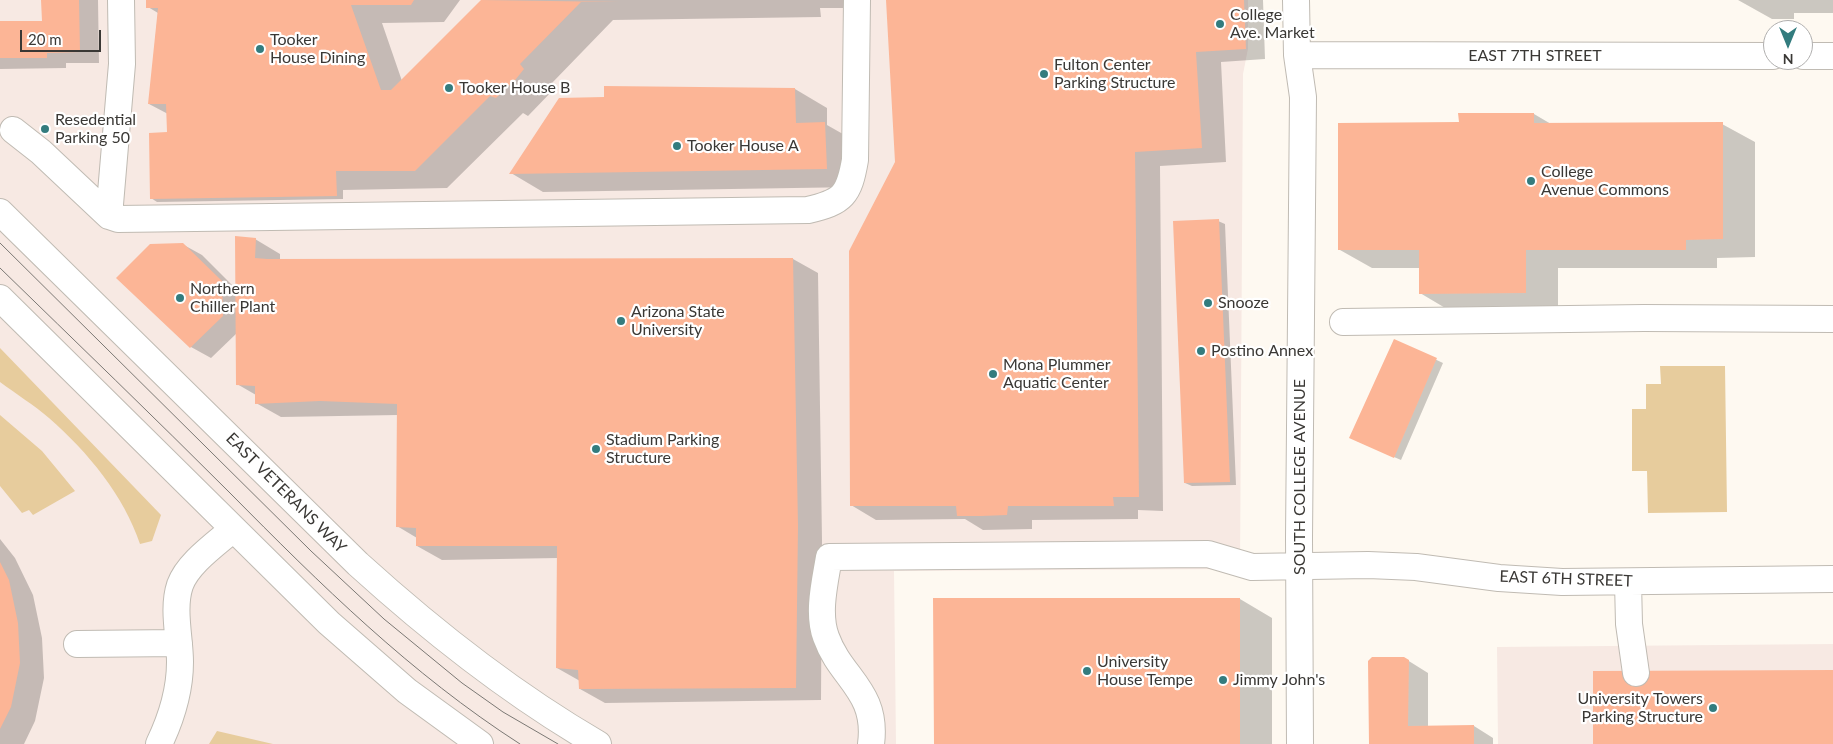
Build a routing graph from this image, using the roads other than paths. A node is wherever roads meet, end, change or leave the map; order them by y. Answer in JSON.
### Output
{"nodes":[{"id":1,"x":121,"y":0,"type":"edge"},
{"id":2,"x":857,"y":0,"type":"edge"},
{"id":3,"x":1296,"y":0,"type":"edge"},
{"id":4,"x":1297,"y":55,"type":"junction"},
{"id":5,"x":1763,"y":56,"type":"edge"},
{"id":6,"x":1813,"y":56,"type":"edge"},
{"id":7,"x":1833,"y":56,"type":"edge"},
{"id":8,"x":13,"y":130,"type":"dead end"},
{"id":9,"x":0,"y":212,"type":"edge"},
{"id":10,"x":109,"y":216,"type":"junction"},
{"id":11,"x":0,"y":298,"type":"edge"},
{"id":12,"x":1833,"y":319,"type":"edge"},
{"id":13,"x":1343,"y":322,"type":"dead end"},
{"id":14,"x":233,"y":529,"type":"junction"},
{"id":15,"x":1299,"y":566,"type":"junction"},
{"id":16,"x":1833,"y":579,"type":"edge"},
{"id":17,"x":1628,"y":582,"type":"junction"},
{"id":18,"x":179,"y":643,"type":"junction"},
{"id":19,"x":77,"y":644,"type":"dead end"},
{"id":20,"x":1636,"y":673,"type":"dead end"},
{"id":21,"x":159,"y":744,"type":"edge"},
{"id":22,"x":480,"y":744,"type":"edge"},
{"id":23,"x":598,"y":744,"type":"edge"},
{"id":24,"x":871,"y":744,"type":"edge"},
{"id":25,"x":1300,"y":744,"type":"edge"}],
"edges":[{"from":1,"to":10,"type":"street"},
{"from":2,"to":10,"type":"street"},
{"from":3,"to":4,"type":"street","name":"SOUTH COLLEGE AVENUE"},
{"from":4,"to":5,"type":"street","name":"EAST 7TH STREET"},
{"from":4,"to":15,"type":"street","name":"SOUTH COLLEGE AVENUE"},
{"from":6,"to":7,"type":"street"},
{"from":8,"to":10,"type":"street"},
{"from":9,"to":23,"type":"street","name":"EAST VETERANS WAY"},
{"from":11,"to":14,"type":"street"},
{"from":12,"to":13,"type":"street"},
{"from":14,"to":18,"type":"street"},
{"from":14,"to":22,"type":"street"},
{"from":15,"to":17,"type":"street","name":"EAST 6TH STREET"},
{"from":15,"to":24,"type":"street","name":"EAST 6TH STREET"},
{"from":15,"to":25,"type":"street","name":"SOUTH COLLEGE AVENUE"},
{"from":16,"to":17,"type":"street","name":"EAST 6TH STREET"},
{"from":17,"to":20,"type":"street"},
{"from":18,"to":19,"type":"street"},
{"from":18,"to":21,"type":"street"}]}
